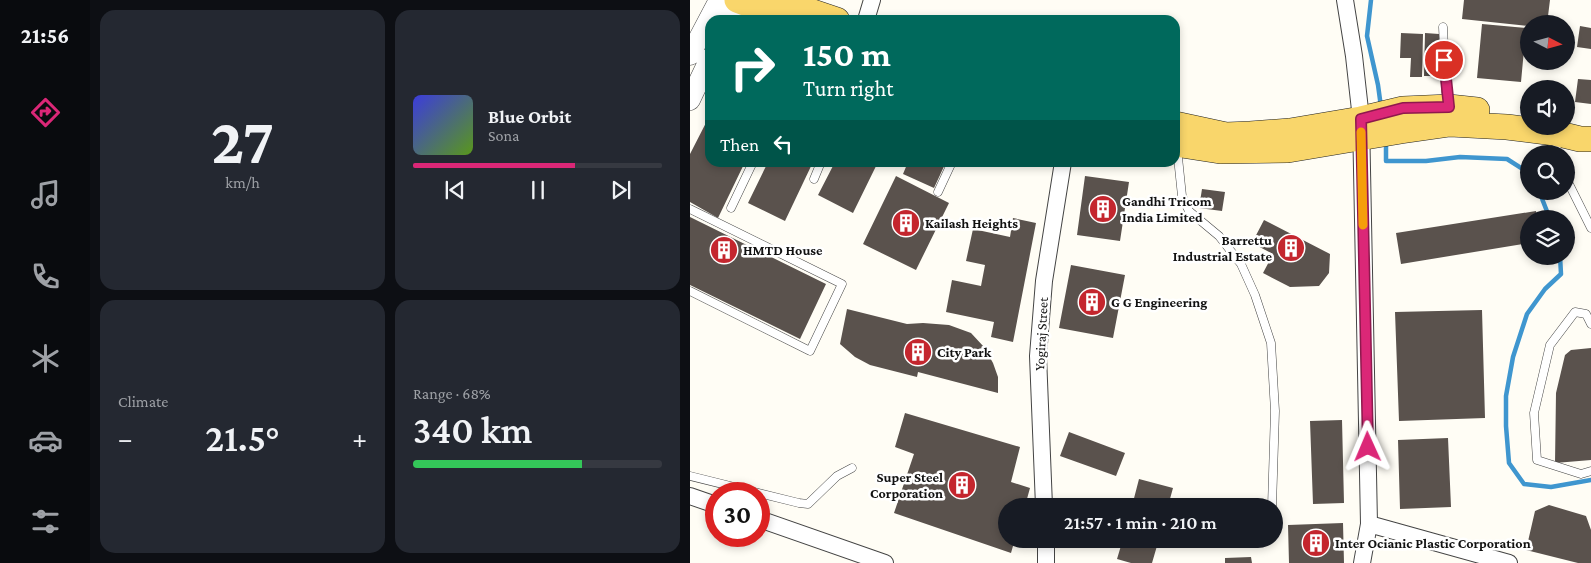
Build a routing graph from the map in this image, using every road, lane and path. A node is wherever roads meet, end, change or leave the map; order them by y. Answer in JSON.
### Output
{"nodes":[{"id":1,"x":719,"y":0,"type":"edge"},
{"id":2,"x":872,"y":0,"type":"edge"},
{"id":3,"x":1345,"y":0,"type":"edge"},
{"id":4,"x":752,"y":1,"type":"edge"},
{"id":5,"x":711,"y":15,"type":"edge"},
{"id":6,"x":734,"y":15,"type":"edge"},
{"id":7,"x":779,"y":15,"type":"edge"},
{"id":8,"x":815,"y":15,"type":"edge"},
{"id":9,"x":868,"y":15,"type":"edge"},
{"id":10,"x":705,"y":27,"type":"edge"},
{"id":11,"x":1443,"y":27,"type":"dead end"},
{"id":12,"x":690,"y":55,"type":"edge"},
{"id":13,"x":705,"y":68,"type":"edge"},
{"id":14,"x":690,"y":100,"type":"edge"},
{"id":15,"x":1450,"y":116,"type":"junction"},
{"id":16,"x":1520,"y":116,"type":"edge"},
{"id":17,"x":1591,"y":122,"type":"edge"},
{"id":18,"x":1365,"y":127,"type":"junction"},
{"id":19,"x":1520,"y":129,"type":"edge"},
{"id":20,"x":1575,"y":129,"type":"edge"},
{"id":21,"x":1560,"y":135,"type":"edge"},
{"id":22,"x":1180,"y":138,"type":"edge"},
{"id":23,"x":1591,"y":140,"type":"edge"},
{"id":24,"x":751,"y":167,"type":"edge"},
{"id":25,"x":819,"y":167,"type":"edge"},
{"id":26,"x":950,"y":167,"type":"edge"},
{"id":27,"x":1063,"y":167,"type":"edge"},
{"id":28,"x":1179,"y":167,"type":"edge"},
{"id":29,"x":814,"y":179,"type":"dead end"},
{"id":30,"x":938,"y":192,"type":"dead end"},
{"id":31,"x":1575,"y":196,"type":"edge"},
{"id":32,"x":731,"y":208,"type":"dead end"},
{"id":33,"x":690,"y":209,"type":"edge"},
{"id":34,"x":1591,"y":228,"type":"edge"},
{"id":35,"x":690,"y":292,"type":"edge"},
{"id":36,"x":1591,"y":324,"type":"edge"},
{"id":37,"x":852,"y":468,"type":"dead end"},
{"id":38,"x":1591,"y":472,"type":"edge"},
{"id":39,"x":690,"y":476,"type":"edge"},
{"id":40,"x":690,"y":496,"type":"edge"},
{"id":41,"x":1044,"y":498,"type":"edge"},
{"id":42,"x":1272,"y":498,"type":"edge"},
{"id":43,"x":705,"y":501,"type":"edge"},
{"id":44,"x":770,"y":523,"type":"edge"},
{"id":45,"x":1369,"y":524,"type":"junction"},
{"id":46,"x":1046,"y":548,"type":"edge"},
{"id":47,"x":1456,"y":556,"type":"edge"},
{"id":48,"x":885,"y":563,"type":"edge"},
{"id":49,"x":1046,"y":563,"type":"edge"},
{"id":50,"x":1362,"y":563,"type":"edge"},
{"id":51,"x":1509,"y":563,"type":"edge"}],
"edges":[{"from":1,"to":5,"type":"street"},
{"from":2,"to":9,"type":"street"},
{"from":3,"to":18,"type":"street"},
{"from":4,"to":6,"type":"street"},
{"from":4,"to":7,"type":"main road"},
{"from":4,"to":8,"type":"main road"},
{"from":10,"to":12,"type":"street"},
{"from":11,"to":15,"type":"lane"},
{"from":13,"to":14,"type":"street"},
{"from":15,"to":16,"type":"main road"},
{"from":15,"to":18,"type":"main road"},
{"from":15,"to":19,"type":"main road"},
{"from":17,"to":20,"type":"main road"},
{"from":18,"to":22,"type":"main road"},
{"from":18,"to":45,"type":"street"},
{"from":21,"to":23,"type":"main road"},
{"from":24,"to":32,"type":"lane"},
{"from":25,"to":29,"type":"lane"},
{"from":26,"to":30,"type":"lane"},
{"from":27,"to":41,"type":"street","name":"Yogiraj Street"},
{"from":28,"to":42,"type":"lane"},
{"from":31,"to":34,"type":"lane"},
{"from":33,"to":35,"type":"lane"},
{"from":36,"to":38,"type":"lane"},
{"from":37,"to":39,"type":"lane"},
{"from":40,"to":43,"type":"street"},
{"from":44,"to":48,"type":"street"},
{"from":45,"to":47,"type":"street"},
{"from":45,"to":50,"type":"street"},
{"from":46,"to":49,"type":"street"},
{"from":47,"to":51,"type":"street"}]}
